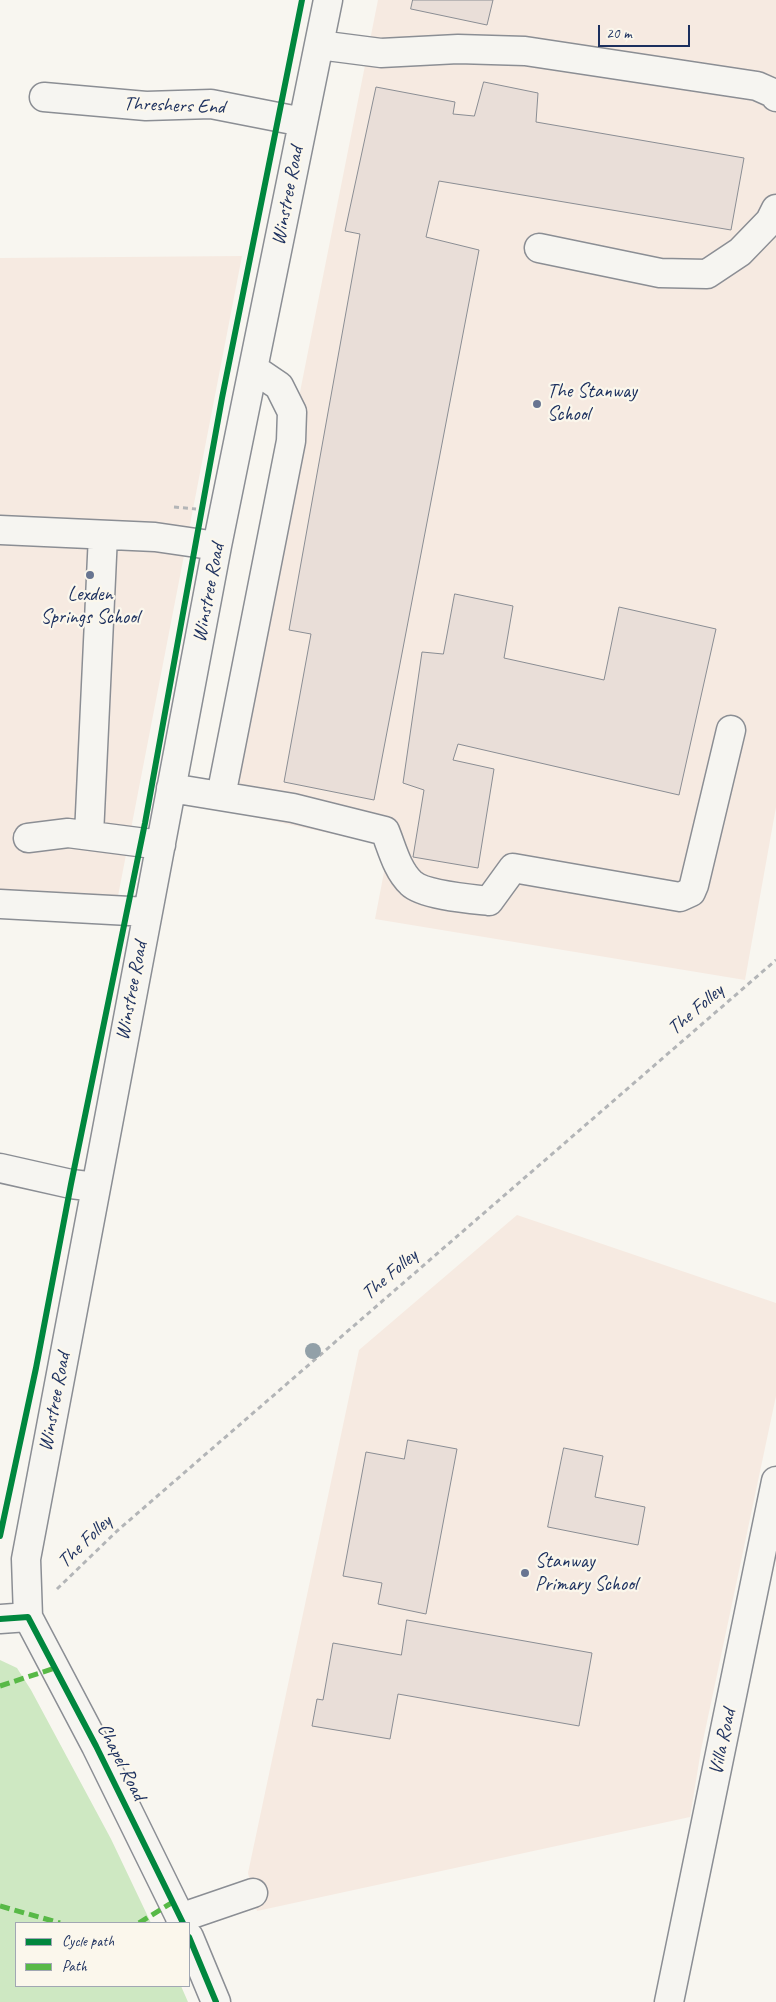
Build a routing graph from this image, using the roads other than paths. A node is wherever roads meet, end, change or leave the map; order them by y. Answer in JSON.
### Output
{"nodes":[{"id":1,"x":328,"y":0,"type":"edge"},
{"id":2,"x":319,"y":45,"type":"junction"},
{"id":3,"x":44,"y":97,"type":"dead end"},
{"id":4,"x":776,"y":97,"type":"edge"},
{"id":5,"x":303,"y":122,"type":"junction"},
{"id":6,"x":776,"y":209,"type":"edge"},
{"id":7,"x":539,"y":248,"type":"dead end"},
{"id":8,"x":254,"y":369,"type":"junction"},
{"id":9,"x":0,"y":530,"type":"edge"},
{"id":10,"x":103,"y":535,"type":"junction"},
{"id":11,"x":206,"y":544,"type":"junction"},
{"id":12,"x":731,"y":730,"type":"dead end"},
{"id":13,"x":172,"y":788,"type":"junction"},
{"id":14,"x":221,"y":796,"type":"junction"},
{"id":15,"x":89,"y":835,"type":"junction"},
{"id":16,"x":28,"y":838,"type":"dead end"},
{"id":17,"x":161,"y":845,"type":"junction"},
{"id":18,"x":0,"y":904,"type":"edge"},
{"id":19,"x":148,"y":912,"type":"junction"},
{"id":20,"x":0,"y":1168,"type":"edge"},
{"id":21,"x":96,"y":1187,"type":"junction"},
{"id":22,"x":776,"y":1482,"type":"edge"},
{"id":23,"x":28,"y":1617,"type":"junction"},
{"id":24,"x":0,"y":1619,"type":"edge"},
{"id":25,"x":253,"y":1893,"type":"dead end"},
{"id":26,"x":182,"y":1922,"type":"edge"},
{"id":27,"x":190,"y":1923,"type":"edge"},
{"id":28,"x":190,"y":1940,"type":"edge"},
{"id":29,"x":216,"y":2002,"type":"edge"},
{"id":30,"x":669,"y":2002,"type":"edge"}],
"edges":[{"from":1,"to":2,"type":"street","name":"Winstree Road"},
{"from":2,"to":4,"type":"street"},
{"from":2,"to":5,"type":"street","name":"Winstree Road"},
{"from":3,"to":5,"type":"street","name":"Threshers End"},
{"from":5,"to":8,"type":"street","name":"Winstree Road"},
{"from":6,"to":7,"type":"street"},
{"from":8,"to":11,"type":"street","name":"Winstree Road"},
{"from":8,"to":14,"type":"street"},
{"from":9,"to":10,"type":"street"},
{"from":10,"to":11,"type":"street"},
{"from":10,"to":15,"type":"street"},
{"from":11,"to":13,"type":"street","name":"Winstree Road"},
{"from":12,"to":14,"type":"street"},
{"from":13,"to":14,"type":"street"},
{"from":13,"to":17,"type":"street","name":"Winstree Road"},
{"from":15,"to":16,"type":"street"},
{"from":15,"to":17,"type":"street"},
{"from":17,"to":19,"type":"street","name":"Winstree Road"},
{"from":18,"to":19,"type":"street"},
{"from":19,"to":21,"type":"street","name":"Winstree Road"},
{"from":20,"to":21,"type":"street"},
{"from":21,"to":23,"type":"street","name":"Winstree Road"},
{"from":22,"to":30,"type":"street","name":"Villa Road"},
{"from":23,"to":24,"type":"street"},
{"from":23,"to":26,"type":"street","name":"Chapel Road"},
{"from":25,"to":27,"type":"street"},
{"from":28,"to":29,"type":"street","name":"Chapel Road"}]}
